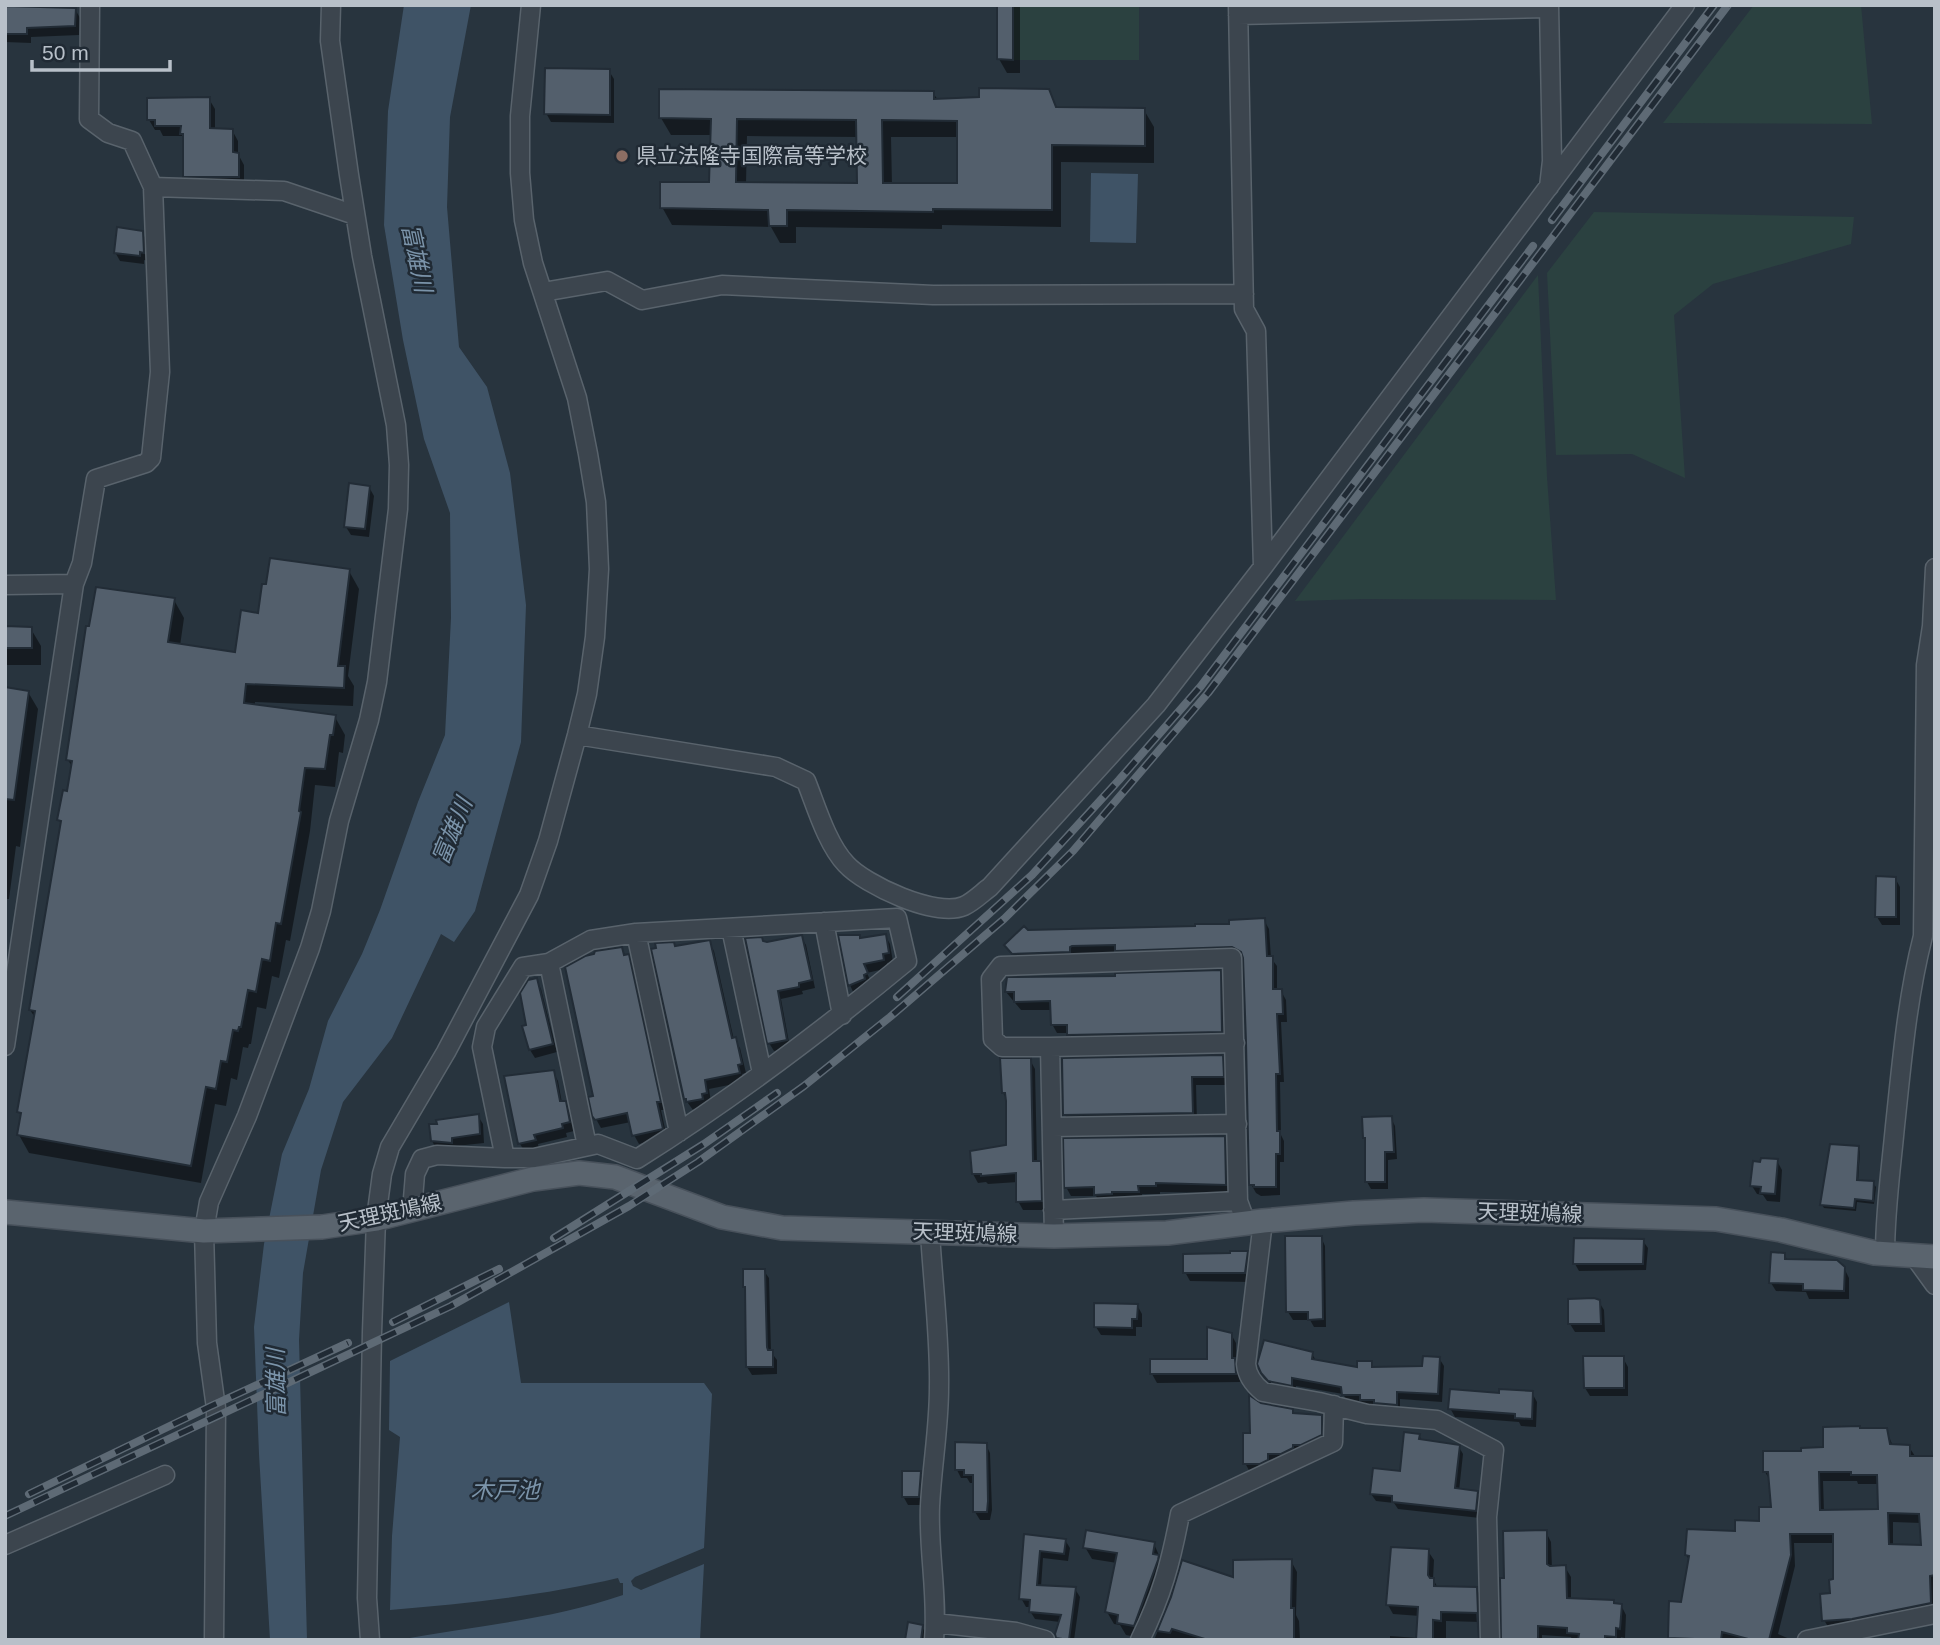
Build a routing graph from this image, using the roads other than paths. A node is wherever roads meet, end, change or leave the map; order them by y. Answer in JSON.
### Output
{"nodes":[{"id":1,"x":90,"y":5,"type":"edge"},
{"id":2,"x":331,"y":5,"type":"edge"},
{"id":3,"x":531,"y":5,"type":"edge"},
{"id":4,"x":1685,"y":5,"type":"edge"},
{"id":5,"x":1549,"y":7,"type":"edge"},
{"id":6,"x":1238,"y":10,"type":"edge"},
{"id":7,"x":153,"y":187,"type":"junction"},
{"id":8,"x":1549,"y":187,"type":"junction"},
{"id":9,"x":355,"y":215,"type":"junction"},
{"id":10,"x":543,"y":292,"type":"junction"},
{"id":11,"x":1244,"y":294,"type":"junction"},
{"id":12,"x":1263,"y":567,"type":"junction"},
{"id":13,"x":1935,"y":568,"type":"edge"},
{"id":14,"x":5,"y":584,"type":"edge"},
{"id":15,"x":74,"y":584,"type":"junction"},
{"id":16,"x":1933,"y":626,"type":"edge"},
{"id":17,"x":578,"y":735,"type":"junction"},
{"id":18,"x":824,"y":922,"type":"junction"},
{"id":19,"x":731,"y":928,"type":"junction"},
{"id":20,"x":636,"y":933,"type":"junction"},
{"id":21,"x":549,"y":963,"type":"junction"},
{"id":22,"x":842,"y":1015,"type":"junction"},
{"id":23,"x":1235,"y":1043,"type":"junction"},
{"id":24,"x":5,"y":1046,"type":"edge"},
{"id":25,"x":1050,"y":1047,"type":"junction"},
{"id":26,"x":762,"y":1073,"type":"junction"},
{"id":27,"x":1237,"y":1124,"type":"junction"},
{"id":28,"x":1052,"y":1127,"type":"junction"},
{"id":29,"x":679,"y":1132,"type":"junction"},
{"id":30,"x":587,"y":1146,"type":"junction"},
{"id":31,"x":505,"y":1158,"type":"junction"},
{"id":32,"x":1238,"y":1201,"type":"junction"},
{"id":33,"x":1053,"y":1210,"type":"junction"},
{"id":34,"x":412,"y":1211,"type":"junction"},
{"id":35,"x":5,"y":1212,"type":"edge"},
{"id":36,"x":376,"y":1219,"type":"junction"},
{"id":37,"x":1255,"y":1222,"type":"junction"},
{"id":38,"x":210,"y":1231,"type":"junction"},
{"id":39,"x":930,"y":1233,"type":"junction"},
{"id":40,"x":1054,"y":1236,"type":"junction"},
{"id":41,"x":1885,"y":1254,"type":"junction"},
{"id":42,"x":1925,"y":1256,"type":"edge"},
{"id":43,"x":1935,"y":1285,"type":"edge"},
{"id":44,"x":1334,"y":1405,"type":"junction"},
{"id":45,"x":165,"y":1475,"type":"dead end"},
{"id":46,"x":5,"y":1545,"type":"edge"},
{"id":47,"x":1935,"y":1614,"type":"edge"},
{"id":48,"x":934,"y":1632,"type":"edge"},
{"id":49,"x":214,"y":1640,"type":"edge"},
{"id":50,"x":370,"y":1640,"type":"edge"},
{"id":51,"x":1045,"y":1640,"type":"edge"},
{"id":52,"x":1140,"y":1640,"type":"edge"},
{"id":53,"x":1490,"y":1640,"type":"edge"},
{"id":54,"x":1807,"y":1640,"type":"edge"}],
"edges":[{"from":1,"to":7,"type":"street"},
{"from":2,"to":9,"type":"street"},
{"from":3,"to":10,"type":"street"},
{"from":4,"to":8,"type":"street"},
{"from":5,"to":6,"type":"street"},
{"from":5,"to":8,"type":"street"},
{"from":6,"to":11,"type":"street"},
{"from":7,"to":9,"type":"street"},
{"from":7,"to":15,"type":"street"},
{"from":8,"to":12,"type":"street"},
{"from":9,"to":38,"type":"street"},
{"from":10,"to":11,"type":"street"},
{"from":10,"to":17,"type":"street"},
{"from":11,"to":12,"type":"street"},
{"from":12,"to":17,"type":"street"},
{"from":13,"to":16,"type":"street"},
{"from":14,"to":15,"type":"street"},
{"from":15,"to":24,"type":"street"},
{"from":16,"to":41,"type":"street"},
{"from":17,"to":36,"type":"street"},
{"from":18,"to":19,"type":"street"},
{"from":18,"to":22,"type":"street"},
{"from":18,"to":22,"type":"street"},
{"from":19,"to":20,"type":"street"},
{"from":19,"to":26,"type":"street"},
{"from":20,"to":21,"type":"street"},
{"from":20,"to":29,"type":"street"},
{"from":21,"to":30,"type":"street"},
{"from":21,"to":31,"type":"street"},
{"from":22,"to":26,"type":"street"},
{"from":23,"to":25,"type":"street"},
{"from":23,"to":25,"type":"street"},
{"from":23,"to":27,"type":"street"},
{"from":25,"to":28,"type":"street"},
{"from":26,"to":29,"type":"street"},
{"from":27,"to":28,"type":"street"},
{"from":27,"to":32,"type":"street"},
{"from":28,"to":33,"type":"street"},
{"from":29,"to":30,"type":"street"},
{"from":30,"to":31,"type":"street"},
{"from":31,"to":34,"type":"street"},
{"from":32,"to":33,"type":"street"},
{"from":32,"to":37,"type":"street"},
{"from":33,"to":40,"type":"street"},
{"from":34,"to":36,"type":"main road","name":"天理斑鳩線"},
{"from":34,"to":39,"type":"main road","name":"天理斑鳩線"},
{"from":35,"to":38,"type":"main road","name":"天理斑鳩線"},
{"from":36,"to":38,"type":"main road","name":"天理斑鳩線"},
{"from":36,"to":50,"type":"street"},
{"from":37,"to":40,"type":"main road","name":"天理斑鳩線"},
{"from":37,"to":41,"type":"main road","name":"天理斑鳩線"},
{"from":37,"to":44,"type":"street"},
{"from":38,"to":49,"type":"street"},
{"from":39,"to":40,"type":"main road","name":"天理斑鳩線"},
{"from":39,"to":48,"type":"street"},
{"from":41,"to":42,"type":"main road","name":"天理斑鳩線"},
{"from":42,"to":43,"type":"street"},
{"from":44,"to":52,"type":"street"},
{"from":44,"to":53,"type":"street"},
{"from":45,"to":46,"type":"street"},
{"from":47,"to":54,"type":"street"},
{"from":48,"to":51,"type":"street"}]}
